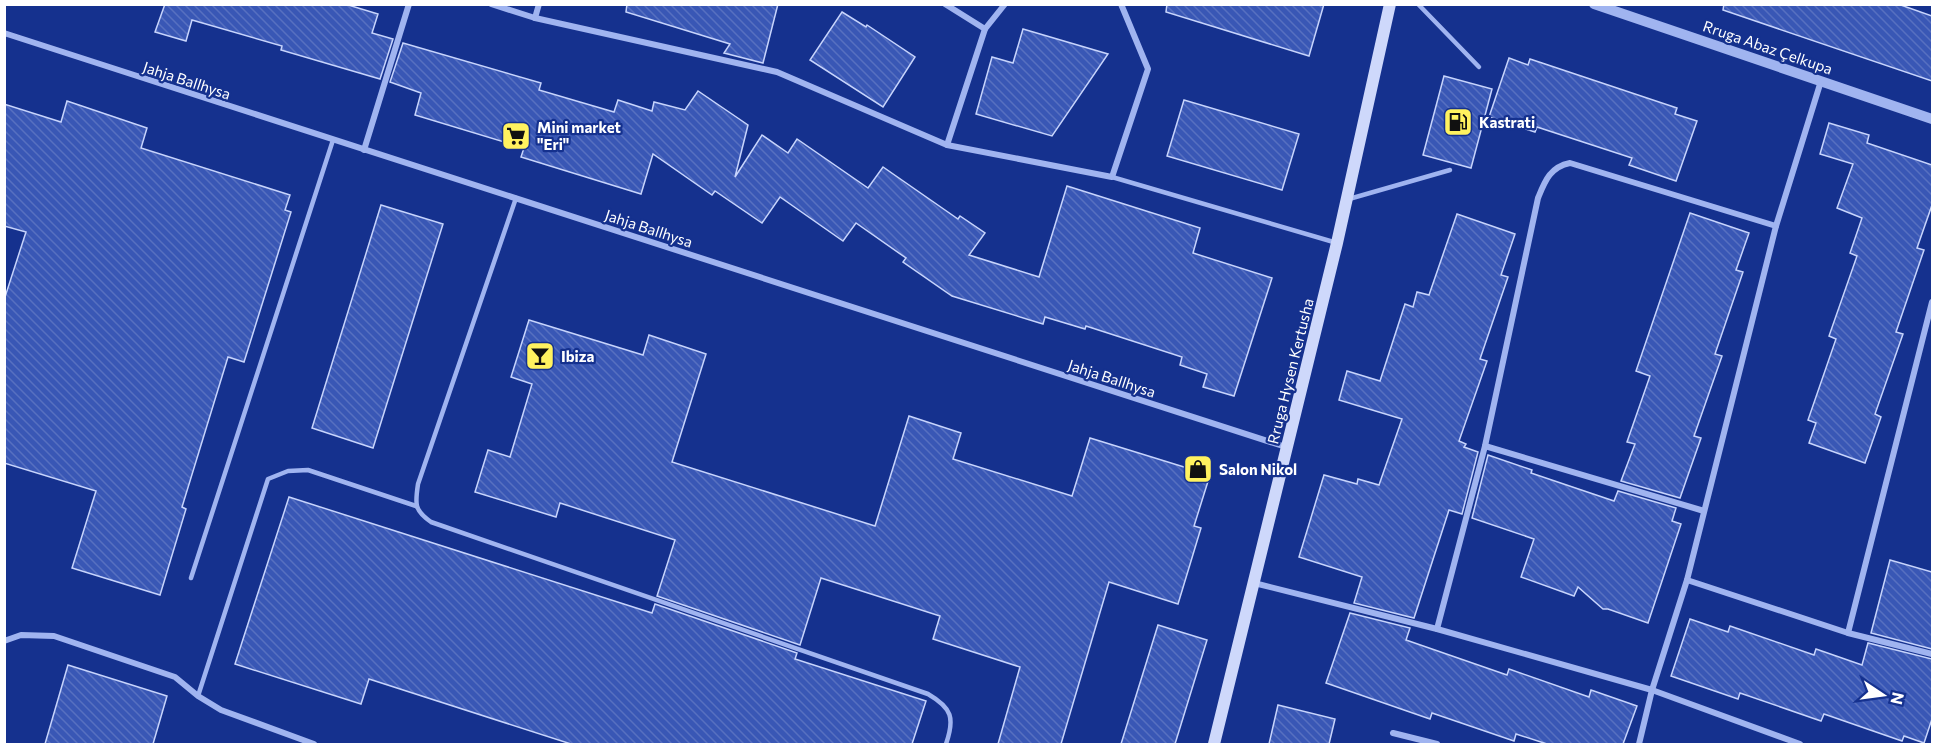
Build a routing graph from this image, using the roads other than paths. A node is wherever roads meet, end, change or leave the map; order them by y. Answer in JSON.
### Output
{"nodes":[{"id":1,"x":409,"y":4,"type":"edge"},
{"id":2,"x":491,"y":4,"type":"edge"},
{"id":3,"x":539,"y":4,"type":"edge"},
{"id":4,"x":945,"y":4,"type":"edge"},
{"id":5,"x":1005,"y":4,"type":"edge"},
{"id":6,"x":1121,"y":4,"type":"edge"},
{"id":7,"x":1390,"y":4,"type":"edge"},
{"id":8,"x":1418,"y":4,"type":"edge"},
{"id":9,"x":1594,"y":4,"type":"edge"},
{"id":10,"x":1618,"y":8,"type":"edge"},
{"id":11,"x":535,"y":18,"type":"junction"},
{"id":12,"x":985,"y":29,"type":"junction"},
{"id":13,"x":4,"y":33,"type":"edge"},
{"id":14,"x":1479,"y":67,"type":"dead end"},
{"id":15,"x":1821,"y":81,"type":"junction"},
{"id":16,"x":1932,"y":119,"type":"edge"},
{"id":17,"x":333,"y":140,"type":"junction"},
{"id":18,"x":947,"y":145,"type":"junction"},
{"id":19,"x":364,"y":150,"type":"junction"},
{"id":20,"x":1450,"y":170,"type":"dead end"},
{"id":21,"x":1112,"y":177,"type":"junction"},
{"id":22,"x":516,"y":198,"type":"junction"},
{"id":23,"x":1346,"y":200,"type":"junction"},
{"id":24,"x":1776,"y":226,"type":"junction"},
{"id":25,"x":1337,"y":243,"type":"junction"},
{"id":26,"x":1932,"y":302,"type":"edge"},
{"id":27,"x":1485,"y":446,"type":"junction"},
{"id":28,"x":1286,"y":447,"type":"junction"},
{"id":29,"x":416,"y":506,"type":"junction"},
{"id":30,"x":1704,"y":512,"type":"junction"},
{"id":31,"x":191,"y":578,"type":"dead end"},
{"id":32,"x":1687,"y":580,"type":"junction"},
{"id":33,"x":1254,"y":583,"type":"junction"},
{"id":34,"x":1437,"y":629,"type":"junction"},
{"id":35,"x":1848,"y":633,"type":"junction"},
{"id":36,"x":4,"y":641,"type":"edge"},
{"id":37,"x":1932,"y":654,"type":"edge"},
{"id":38,"x":1652,"y":690,"type":"junction"},
{"id":39,"x":198,"y":696,"type":"junction"},
{"id":40,"x":1393,"y":733,"type":"dead end"},
{"id":41,"x":314,"y":744,"type":"edge"},
{"id":42,"x":946,"y":744,"type":"edge"},
{"id":43,"x":1214,"y":744,"type":"edge"},
{"id":44,"x":1437,"y":744,"type":"edge"},
{"id":45,"x":1638,"y":744,"type":"edge"},
{"id":46,"x":1800,"y":744,"type":"edge"}],
"edges":[{"from":1,"to":19,"type":"street"},
{"from":2,"to":11,"type":"street"},
{"from":3,"to":11,"type":"street"},
{"from":4,"to":12,"type":"street"},
{"from":5,"to":12,"type":"street"},
{"from":6,"to":21,"type":"street"},
{"from":7,"to":23,"type":"main road","name":"Rruga Hysen Kertusha"},
{"from":8,"to":14,"type":"lane"},
{"from":9,"to":10,"type":"street","name":"Rruga Abaz Çelkupa"},
{"from":10,"to":15,"type":"street","name":"Rruga Abaz Çelkupa"},
{"from":11,"to":18,"type":"street"},
{"from":12,"to":18,"type":"street"},
{"from":13,"to":17,"type":"street","name":"Jahja Ballhysa"},
{"from":15,"to":16,"type":"street","name":"Rruga Abaz Çelkupa"},
{"from":15,"to":24,"type":"street"},
{"from":17,"to":19,"type":"street","name":"Jahja Ballhysa"},
{"from":17,"to":31,"type":"lane"},
{"from":18,"to":21,"type":"street"},
{"from":19,"to":22,"type":"street","name":"Jahja Ballhysa"},
{"from":20,"to":23,"type":"lane"},
{"from":21,"to":25,"type":"lane"},
{"from":22,"to":28,"type":"street","name":"Jahja Ballhysa"},
{"from":22,"to":29,"type":"lane"},
{"from":23,"to":25,"type":"main road","name":"Rruga Hysen Kertusha"},
{"from":24,"to":27,"type":"street"},
{"from":24,"to":30,"type":"street"},
{"from":25,"to":28,"type":"main road","name":"Rruga Hysen Kertusha"},
{"from":26,"to":35,"type":"street"},
{"from":27,"to":30,"type":"street"},
{"from":27,"to":34,"type":"street"},
{"from":28,"to":33,"type":"main road","name":"Rruga Hysen Kertusha"},
{"from":29,"to":39,"type":"lane"},
{"from":29,"to":42,"type":"lane"},
{"from":30,"to":32,"type":"street"},
{"from":32,"to":35,"type":"street"},
{"from":32,"to":38,"type":"street"},
{"from":33,"to":34,"type":"street"},
{"from":33,"to":43,"type":"main road","name":"Rruga Hysen Kertusha"},
{"from":34,"to":38,"type":"street"},
{"from":35,"to":37,"type":"street"},
{"from":36,"to":39,"type":"street"},
{"from":38,"to":45,"type":"street"},
{"from":38,"to":46,"type":"street"},
{"from":39,"to":41,"type":"street"},
{"from":40,"to":44,"type":"street"}]}
